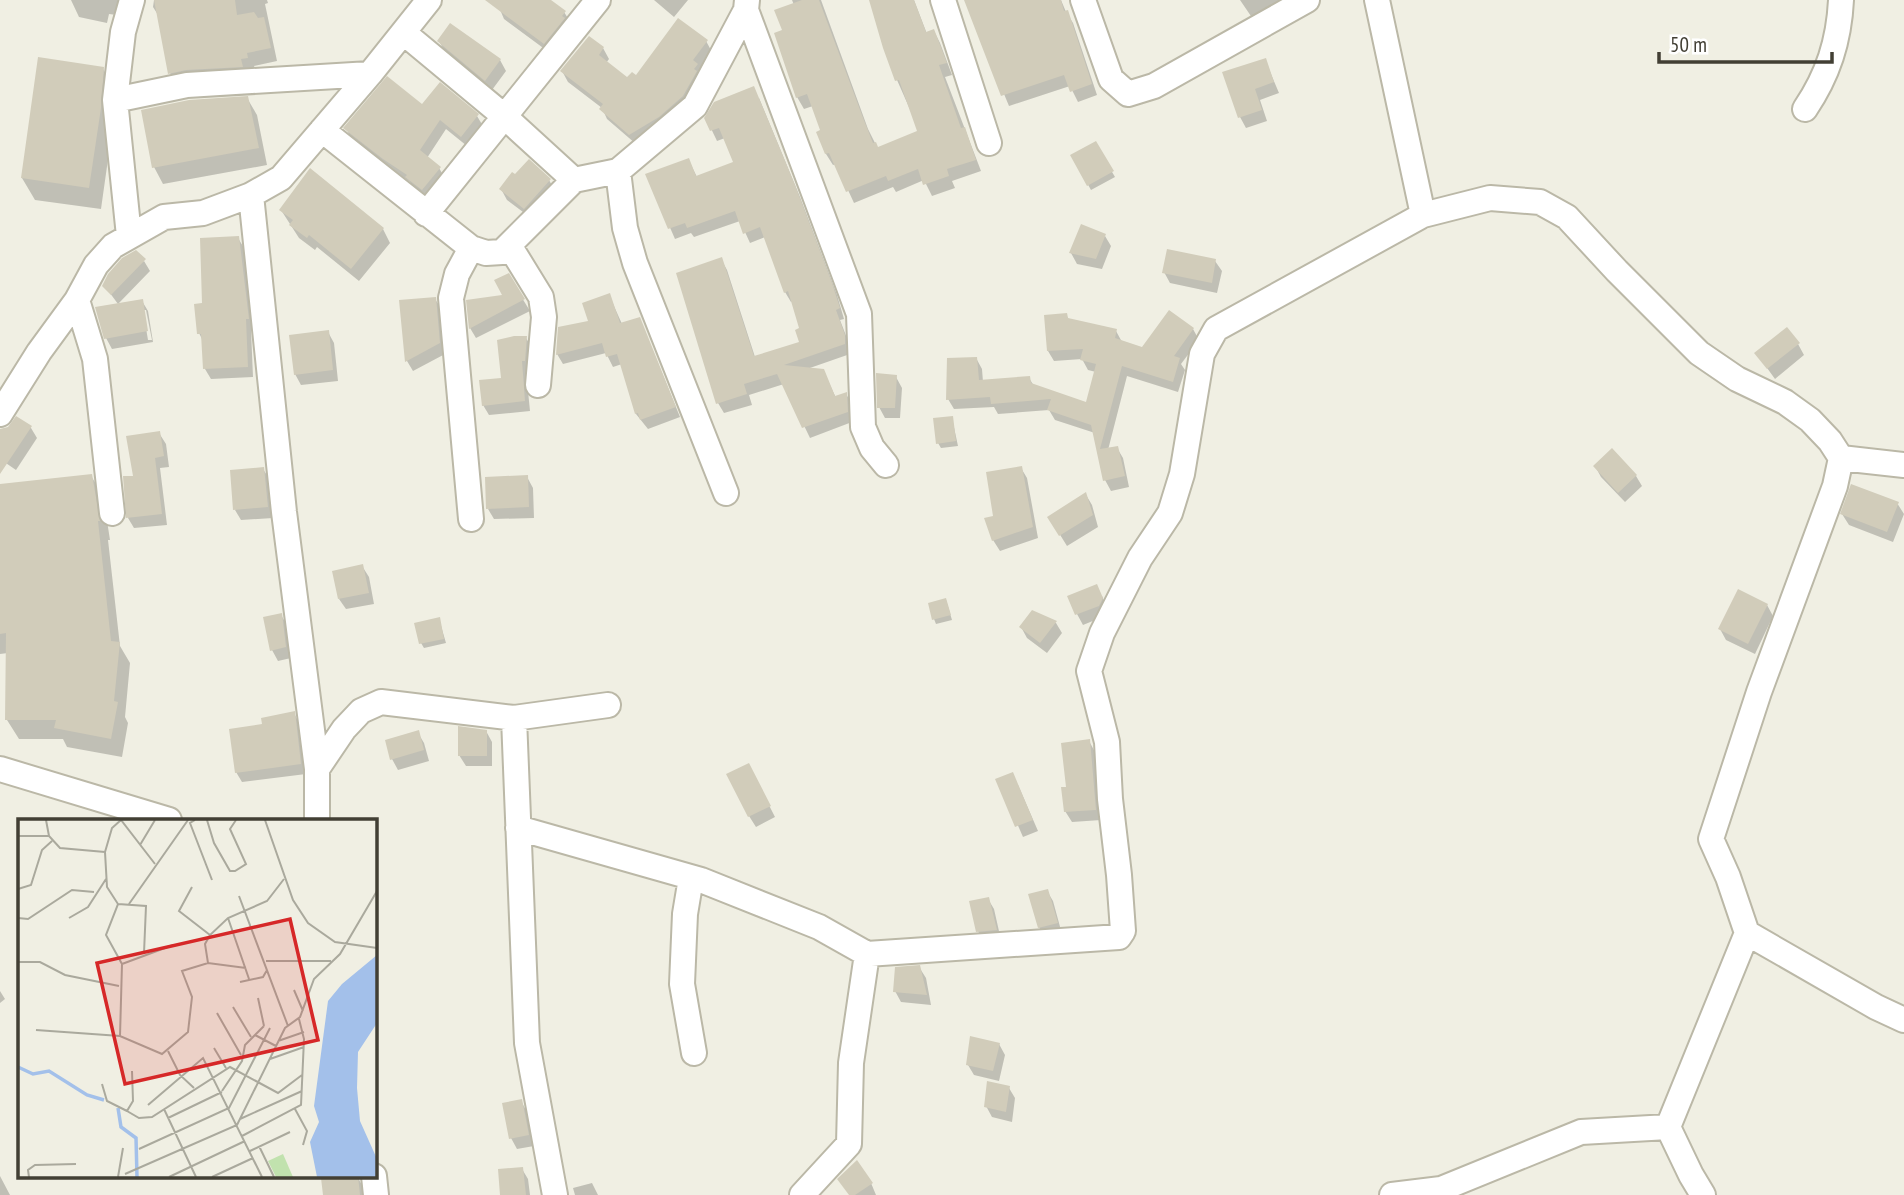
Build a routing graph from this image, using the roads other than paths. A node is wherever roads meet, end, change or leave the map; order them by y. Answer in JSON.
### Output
{"nodes":[{"id":1,"x":132,"y":0,"type":"edge"},
{"id":2,"x":429,"y":0,"type":"edge"},
{"id":3,"x":598,"y":0,"type":"edge"},
{"id":4,"x":943,"y":0,"type":"edge"},
{"id":5,"x":1083,"y":0,"type":"edge"},
{"id":6,"x":1307,"y":0,"type":"edge"},
{"id":7,"x":1377,"y":0,"type":"edge"},
{"id":8,"x":1841,"y":0,"type":"edge"},
{"id":9,"x":747,"y":5,"type":"edge"},
{"id":10,"x":404,"y":33,"type":"junction"},
{"id":11,"x":370,"y":74,"type":"junction"},
{"id":12,"x":115,"y":100,"type":"junction"},
{"id":13,"x":1805,"y":109,"type":"dead end"},
{"id":14,"x":504,"y":116,"type":"junction"},
{"id":15,"x":321,"y":130,"type":"junction"},
{"id":16,"x":989,"y":143,"type":"dead end"},
{"id":17,"x":618,"y":172,"type":"junction"},
{"id":18,"x":573,"y":180,"type":"junction"},
{"id":19,"x":251,"y":195,"type":"junction"},
{"id":20,"x":426,"y":214,"type":"junction"},
{"id":21,"x":1423,"y":215,"type":"junction"},
{"id":22,"x":129,"y":236,"type":"junction"},
{"id":23,"x":509,"y":244,"type":"junction"},
{"id":24,"x":471,"y":248,"type":"junction"},
{"id":25,"x":77,"y":300,"type":"junction"},
{"id":26,"x":538,"y":385,"type":"dead end"},
{"id":27,"x":0,"y":414,"type":"edge"},
{"id":28,"x":1841,"y":458,"type":"junction"},
{"id":29,"x":886,"y":465,"type":"dead end"},
{"id":30,"x":1904,"y":466,"type":"edge"},
{"id":31,"x":726,"y":492,"type":"dead end"},
{"id":32,"x":112,"y":513,"type":"dead end"},
{"id":33,"x":471,"y":519,"type":"dead end"},
{"id":34,"x":608,"y":705,"type":"dead end"},
{"id":35,"x":514,"y":718,"type":"junction"},
{"id":36,"x":0,"y":769,"type":"edge"},
{"id":37,"x":317,"y":769,"type":"junction"},
{"id":38,"x":162,"y":819,"type":"edge"},
{"id":39,"x":317,"y":819,"type":"edge"},
{"id":40,"x":518,"y":828,"type":"junction"},
{"id":41,"x":691,"y":878,"type":"junction"},
{"id":42,"x":1747,"y":933,"type":"junction"},
{"id":43,"x":867,"y":954,"type":"junction"},
{"id":44,"x":1904,"y":1020,"type":"edge"},
{"id":45,"x":694,"y":1053,"type":"dead end"},
{"id":46,"x":1668,"y":1128,"type":"junction"},
{"id":47,"x":1439,"y":1192,"type":"edge"},
{"id":48,"x":555,"y":1195,"type":"edge"},
{"id":49,"x":802,"y":1195,"type":"edge"},
{"id":50,"x":1392,"y":1195,"type":"edge"},
{"id":51,"x":1703,"y":1195,"type":"edge"}],
"edges":[{"from":1,"to":12,"type":"street"},
{"from":2,"to":10,"type":"street"},
{"from":3,"to":14,"type":"street"},
{"from":4,"to":16,"type":"street"},
{"from":5,"to":6,"type":"street"},
{"from":7,"to":21,"type":"street"},
{"from":8,"to":13,"type":"street"},
{"from":9,"to":17,"type":"street"},
{"from":9,"to":29,"type":"street"},
{"from":10,"to":11,"type":"street"},
{"from":10,"to":14,"type":"street"},
{"from":11,"to":12,"type":"street"},
{"from":11,"to":15,"type":"street"},
{"from":12,"to":22,"type":"street"},
{"from":14,"to":18,"type":"street"},
{"from":14,"to":20,"type":"street"},
{"from":15,"to":19,"type":"street"},
{"from":15,"to":20,"type":"street"},
{"from":17,"to":18,"type":"street"},
{"from":17,"to":31,"type":"street"},
{"from":18,"to":23,"type":"street"},
{"from":19,"to":22,"type":"street"},
{"from":19,"to":37,"type":"street"},
{"from":20,"to":24,"type":"street"},
{"from":21,"to":28,"type":"street"},
{"from":21,"to":43,"type":"street"},
{"from":22,"to":25,"type":"street"},
{"from":23,"to":24,"type":"street"},
{"from":23,"to":26,"type":"street"},
{"from":24,"to":33,"type":"street"},
{"from":25,"to":27,"type":"street"},
{"from":25,"to":32,"type":"street"},
{"from":28,"to":30,"type":"street"},
{"from":28,"to":42,"type":"street"},
{"from":34,"to":35,"type":"street"},
{"from":35,"to":37,"type":"street"},
{"from":35,"to":40,"type":"street"},
{"from":36,"to":38,"type":"street"},
{"from":37,"to":39,"type":"street"},
{"from":40,"to":41,"type":"street"},
{"from":40,"to":48,"type":"street"},
{"from":41,"to":43,"type":"street"},
{"from":41,"to":45,"type":"street"},
{"from":42,"to":44,"type":"street"},
{"from":42,"to":46,"type":"street"},
{"from":43,"to":49,"type":"street"},
{"from":46,"to":47,"type":"street"},
{"from":46,"to":51,"type":"street"},
{"from":47,"to":50,"type":"street"}]}
